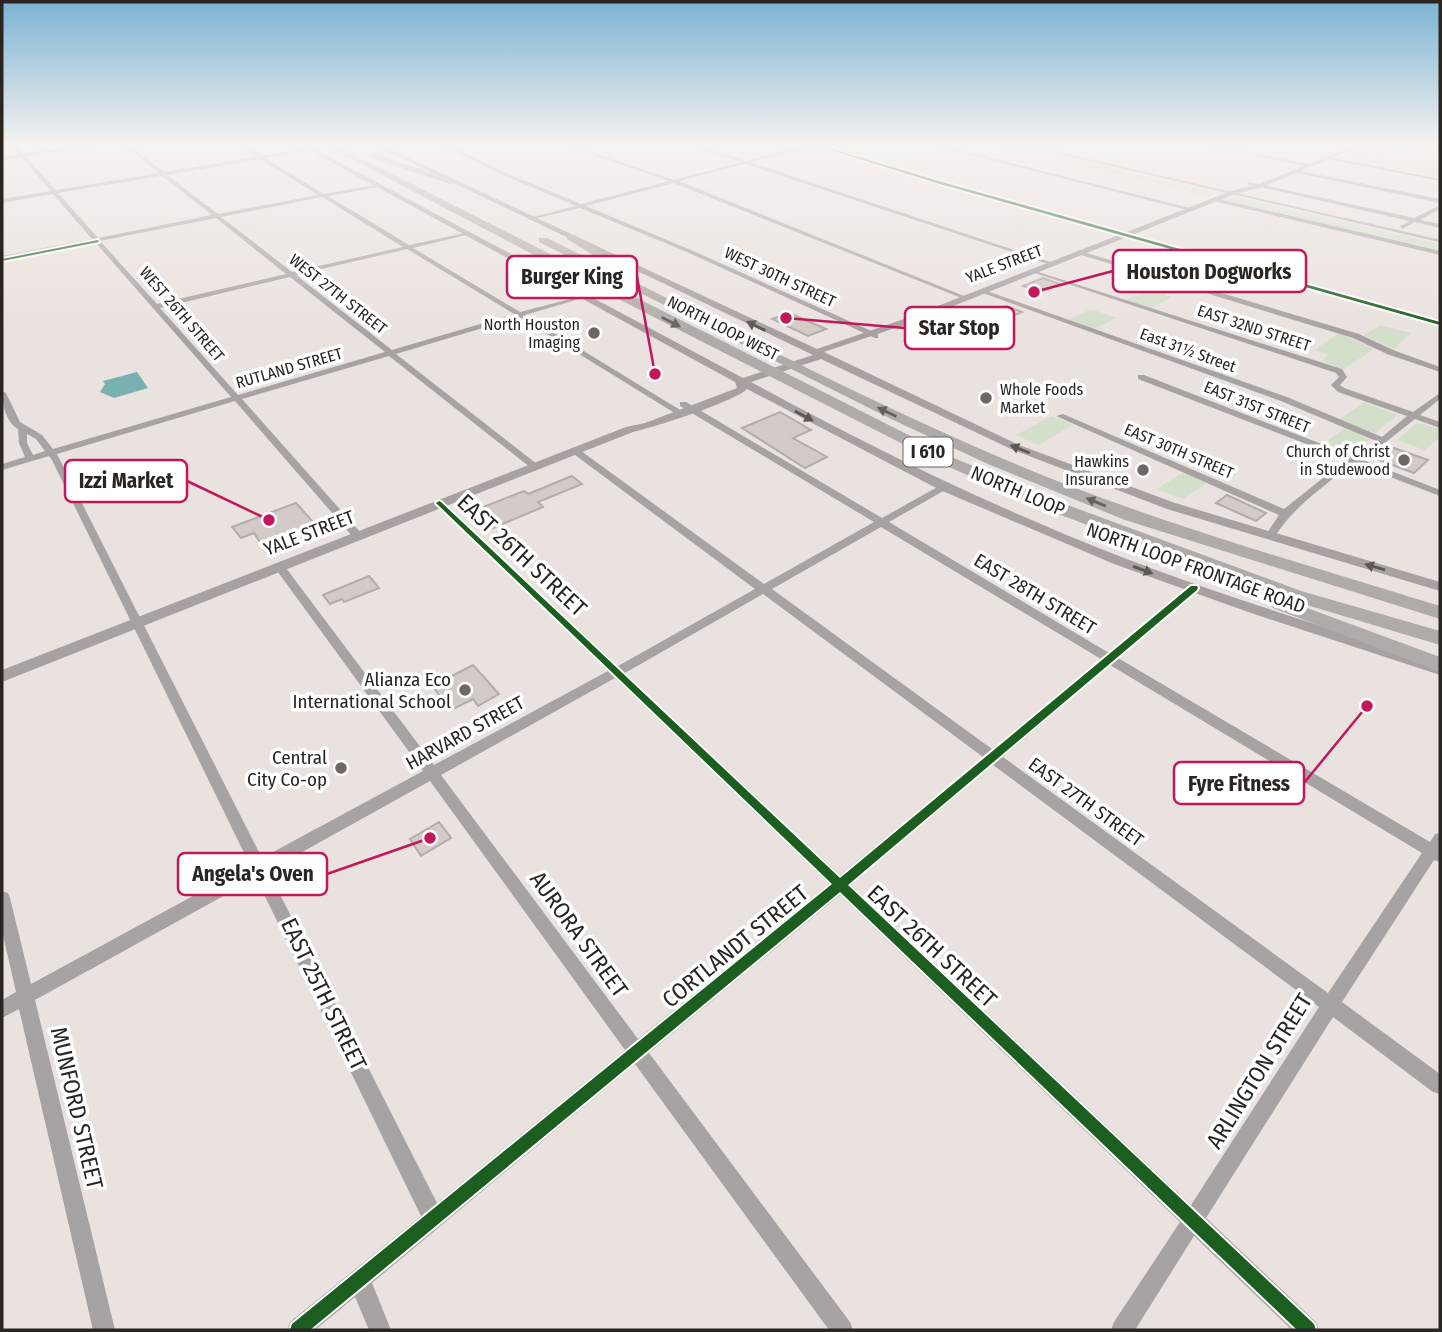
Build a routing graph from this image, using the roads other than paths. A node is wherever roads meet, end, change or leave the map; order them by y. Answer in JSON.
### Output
{"nodes":[{"id":1,"x":67,"y":206,"type":"edge"},
{"id":2,"x":205,"y":206,"type":"edge"},
{"id":3,"x":270,"y":206,"type":"edge"},
{"id":4,"x":340,"y":206,"type":"edge"},
{"id":5,"x":419,"y":206,"type":"edge"},
{"id":6,"x":447,"y":206,"type":"edge"},
{"id":7,"x":504,"y":206,"type":"edge"},
{"id":8,"x":583,"y":206,"type":"joint"},
{"id":9,"x":736,"y":206,"type":"edge"},
{"id":10,"x":882,"y":206,"type":"edge"},
{"id":11,"x":1027,"y":206,"type":"edge"},
{"id":12,"x":1180,"y":206,"type":"edge"},
{"id":13,"x":1199,"y":206,"type":"edge"},
{"id":14,"x":1241,"y":206,"type":"edge"},
{"id":15,"x":1352,"y":206,"type":"edge"},
{"id":16,"x":1440,"y":207,"type":"edge"},
{"id":17,"x":1191,"y":209,"type":"junction"},
{"id":18,"x":426,"y":210,"type":"junction"},
{"id":19,"x":218,"y":216,"type":"junction"},
{"id":20,"x":531,"y":219,"type":"junction"},
{"id":21,"x":1415,"y":220,"type":"junction"},
{"id":22,"x":1440,"y":226,"type":"edge"},
{"id":23,"x":1402,"y":227,"type":"dead end"},
{"id":24,"x":468,"y":233,"type":"junction"},
{"id":25,"x":1126,"y":235,"type":"junction"},
{"id":26,"x":534,"y":236,"type":"dead end"},
{"id":27,"x":571,"y":237,"type":"junction"},
{"id":28,"x":97,"y":240,"type":"junction"},
{"id":29,"x":408,"y":247,"type":"junction"},
{"id":30,"x":1080,"y":253,"type":"junction"},
{"id":31,"x":1440,"y":253,"type":"edge"},
{"id":32,"x":2,"y":258,"type":"edge"},
{"id":33,"x":1053,"y":264,"type":"junction"},
{"id":34,"x":1034,"y":271,"type":"junction"},
{"id":35,"x":291,"y":274,"type":"junction"},
{"id":36,"x":599,"y":285,"type":"junction"},
{"id":37,"x":982,"y":291,"type":"junction"},
{"id":38,"x":584,"y":296,"type":"junction"},
{"id":39,"x":966,"y":298,"type":"junction"},
{"id":40,"x":158,"y":306,"type":"junction"},
{"id":41,"x":682,"y":309,"type":"junction"},
{"id":42,"x":519,"y":315,"type":"junction"},
{"id":43,"x":1440,"y":324,"type":"edge"},
{"id":44,"x":871,"y":334,"type":"junction"},
{"id":45,"x":390,"y":353,"type":"junction"},
{"id":46,"x":817,"y":356,"type":"junction"},
{"id":47,"x":1440,"y":370,"type":"edge"},
{"id":48,"x":1141,"y":377,"type":"dead end"},
{"id":49,"x":824,"y":381,"type":"joint"},
{"id":50,"x":744,"y":383,"type":"junction"},
{"id":51,"x":804,"y":390,"type":"joint"},
{"id":52,"x":2,"y":393,"type":"edge"},
{"id":53,"x":1440,"y":395,"type":"edge"},
{"id":54,"x":237,"y":398,"type":"junction"},
{"id":55,"x":682,"y":409,"type":"junction"},
{"id":56,"x":1060,"y":416,"type":"dead end"},
{"id":57,"x":1414,"y":416,"type":"junction"},
{"id":58,"x":1440,"y":425,"type":"edge"},
{"id":59,"x":22,"y":429,"type":"junction"},
{"id":60,"x":1382,"y":440,"type":"junction"},
{"id":61,"x":574,"y":450,"type":"junction"},
{"id":62,"x":52,"y":452,"type":"junction"},
{"id":63,"x":30,"y":458,"type":"junction"},
{"id":64,"x":1356,"y":461,"type":"junction"},
{"id":65,"x":534,"y":466,"type":"junction"},
{"id":66,"x":2,"y":467,"type":"edge"},
{"id":67,"x":944,"y":488,"type":"junction"},
{"id":68,"x":1440,"y":493,"type":"edge"},
{"id":69,"x":439,"y":503,"type":"junction"},
{"id":70,"x":1056,"y":507,"type":"junction"},
{"id":71,"x":1286,"y":514,"type":"junction"},
{"id":72,"x":1130,"y":516,"type":"junction"},
{"id":73,"x":881,"y":523,"type":"junction"},
{"id":74,"x":357,"y":535,"type":"junction"},
{"id":75,"x":1270,"y":536,"type":"junction"},
{"id":76,"x":279,"y":566,"type":"junction"},
{"id":77,"x":1440,"y":587,"type":"edge"},
{"id":78,"x":1194,"y":588,"type":"junction"},
{"id":79,"x":762,"y":589,"type":"junction"},
{"id":80,"x":1440,"y":600,"type":"edge"},
{"id":81,"x":1440,"y":614,"type":"edge"},
{"id":82,"x":138,"y":622,"type":"junction"},
{"id":83,"x":1440,"y":638,"type":"edge"},
{"id":84,"x":1109,"y":658,"type":"junction"},
{"id":85,"x":1440,"y":667,"type":"edge"},
{"id":86,"x":618,"y":671,"type":"junction"},
{"id":87,"x":2,"y":676,"type":"edge"},
{"id":88,"x":991,"y":757,"type":"junction"},
{"id":89,"x":432,"y":773,"type":"junction"},
{"id":90,"x":1437,"y":849,"type":"edge"},
{"id":91,"x":261,"y":868,"type":"junction"},
{"id":92,"x":840,"y":885,"type":"junction"},
{"id":93,"x":2,"y":898,"type":"edge"},
{"id":94,"x":26,"y":996,"type":"junction"},
{"id":95,"x":1329,"y":1004,"type":"junction"},
{"id":96,"x":2,"y":1009,"type":"edge"},
{"id":97,"x":637,"y":1051,"type":"junction"},
{"id":98,"x":1440,"y":1085,"type":"edge"},
{"id":99,"x":433,"y":1218,"type":"junction"},
{"id":100,"x":1194,"y":1220,"type":"junction"},
{"id":101,"x":359,"y":1279,"type":"junction"},
{"id":102,"x":104,"y":1330,"type":"edge"},
{"id":103,"x":298,"y":1330,"type":"edge"},
{"id":104,"x":380,"y":1330,"type":"edge"},
{"id":105,"x":842,"y":1330,"type":"edge"},
{"id":106,"x":1122,"y":1330,"type":"edge"},
{"id":107,"x":1308,"y":1330,"type":"edge"}],
"edges":[{"from":1,"to":28,"type":"street","name":"WEST 26TH STREET"},
{"from":2,"to":19,"type":"street","name":"WEST 27TH STREET"},
{"from":3,"to":19,"type":"street"},
{"from":4,"to":29,"type":"street","name":"EAST 28TH STREET"},
{"from":5,"to":18,"type":"main road","name":"NORTH LOOP FRONTAGE ROAD"},
{"from":6,"to":36,"type":"highway","name":"NORTH LOOP WEST","number":"I 610"},
{"from":7,"to":20,"type":"main road"},
{"from":8,"to":20,"type":"street"},
{"from":8,"to":44,"type":"street","name":"WEST 30TH STREET"},
{"from":9,"to":39,"type":"street"},
{"from":10,"to":33,"type":"street"},
{"from":11,"to":25,"type":"street"},
{"from":12,"to":17,"type":"street"},
{"from":13,"to":17,"type":"main road","name":"YALE STREET"},
{"from":14,"to":31,"type":"street"},
{"from":15,"to":21,"type":"street"},
{"from":16,"to":21,"type":"street"},
{"from":17,"to":25,"type":"main road","name":"YALE STREET"},
{"from":18,"to":24,"type":"main road","name":"NORTH LOOP FRONTAGE ROAD"},
{"from":18,"to":36,"type":"highway"},
{"from":19,"to":28,"type":"street"},
{"from":19,"to":35,"type":"street","name":"WEST 27TH STREET"},
{"from":20,"to":27,"type":"main road"},
{"from":21,"to":22,"type":"street"},
{"from":21,"to":23,"type":"street"},
{"from":24,"to":29,"type":"street"},
{"from":24,"to":38,"type":"main road","name":"NORTH LOOP FRONTAGE ROAD"},
{"from":25,"to":30,"type":"main road","name":"YALE STREET"},
{"from":25,"to":43,"type":"street"},
{"from":26,"to":41,"type":"highway","name":"NORTH LOOP WEST","number":"I 610"},
{"from":27,"to":41,"type":"highway"},
{"from":46,"to":27,"type":"main road","one_way":true},
{"from":28,"to":32,"type":"street"},
{"from":28,"to":40,"type":"street","name":"WEST 26TH STREET"},
{"from":29,"to":35,"type":"street"},
{"from":29,"to":42,"type":"street","name":"EAST 28TH STREET"},
{"from":30,"to":33,"type":"main road","name":"YALE STREET"},
{"from":30,"to":47,"type":"street"},
{"from":33,"to":34,"type":"main road","name":"YALE STREET"},
{"from":34,"to":37,"type":"main road","name":"YALE STREET"},
{"from":34,"to":57,"type":"street","name":"EAST 32ND STREET"},
{"from":35,"to":40,"type":"street"},
{"from":35,"to":45,"type":"street","name":"WEST 27TH STREET"},
{"from":36,"to":51,"type":"highway","name":"NORTH LOOP WEST","number":"I 610","one_way":true},
{"from":37,"to":39,"type":"main road","name":"YALE STREET"},
{"from":37,"to":60,"type":"street","name":"East 31½ Street"},
{"from":38,"to":42,"type":"street","name":"RUTLAND STREET"},
{"from":38,"to":50,"type":"main road","name":"NORTH LOOP FRONTAGE ROAD"},
{"from":39,"to":44,"type":"main road","name":"YALE STREET"},
{"from":40,"to":54,"type":"street","name":"WEST 26TH STREET"},
{"from":41,"to":49,"type":"highway","name":"NORTH LOOP WEST","number":"I 610"},
{"from":42,"to":45,"type":"street","name":"RUTLAND STREET"},
{"from":42,"to":55,"type":"street","name":"EAST 28TH STREET"},
{"from":44,"to":46,"type":"main road","name":"YALE STREET"},
{"from":45,"to":54,"type":"street","name":"RUTLAND STREET"},
{"from":45,"to":65,"type":"street","name":"WEST 27TH STREET"},
{"from":46,"to":50,"type":"main road","name":"YALE STREET"},
{"from":75,"to":46,"type":"main road","one_way":true},
{"from":48,"to":64,"type":"street","name":"EAST 31ST STREET"},
{"from":72,"to":49,"type":"highway","name":"NORTH LOOP","number":"I 610","one_way":true},
{"from":50,"to":55,"type":"main road","name":"YALE STREET"},
{"from":50,"to":67,"type":"main road","name":"NORTH LOOP FRONTAGE ROAD","one_way":true},
{"from":51,"to":70,"type":"highway","name":"NORTH LOOP","number":"I 610"},
{"from":52,"to":59,"type":"street"},
{"from":53,"to":57,"type":"street"},
{"from":54,"to":62,"type":"street","name":"RUTLAND STREET"},
{"from":54,"to":74,"type":"street","name":"WEST 26TH STREET"},
{"from":55,"to":61,"type":"main road","name":"YALE STREET"},
{"from":55,"to":73,"type":"street","name":"EAST 28TH STREET"},
{"from":56,"to":71,"type":"street","name":"EAST 30TH STREET"},
{"from":57,"to":58,"type":"street","name":"EAST 32ND STREET"},
{"from":57,"to":60,"type":"street"},
{"from":59,"to":62,"type":"street"},
{"from":59,"to":63,"type":"street"},
{"from":60,"to":64,"type":"street"},
{"from":61,"to":65,"type":"main road","name":"YALE STREET"},
{"from":61,"to":79,"type":"street","name":"EAST 27TH STREET"},
{"from":62,"to":63,"type":"street","name":"RUTLAND STREET"},
{"from":62,"to":82,"type":"street","name":"EAST 25TH STREET"},
{"from":63,"to":66,"type":"street","name":"RUTLAND STREET"},
{"from":64,"to":68,"type":"street","name":"EAST 31ST STREET"},
{"from":64,"to":71,"type":"street"},
{"from":65,"to":69,"type":"main road","name":"YALE STREET"},
{"from":67,"to":73,"type":"street","name":"HARVARD STREET"},
{"from":67,"to":78,"type":"main road","name":"NORTH LOOP FRONTAGE ROAD","one_way":true},
{"from":69,"to":74,"type":"main road","name":"YALE STREET"},
{"from":69,"to":86,"type":"street","name":"EAST 26TH STREET"},
{"from":70,"to":83,"type":"highway","name":"NORTH LOOP","number":"I 610"},
{"from":70,"to":85,"type":"highway"},
{"from":71,"to":75,"type":"street"},
{"from":72,"to":80,"type":"highway"},
{"from":72,"to":81,"type":"highway","name":"NORTH LOOP","number":"I 610"},
{"from":73,"to":79,"type":"street","name":"HARVARD STREET"},
{"from":73,"to":84,"type":"street","name":"EAST 28TH STREET"},
{"from":74,"to":76,"type":"main road","name":"YALE STREET"},
{"from":77,"to":75,"type":"main road","one_way":true},
{"from":76,"to":82,"type":"main road","name":"YALE STREET"},
{"from":76,"to":89,"type":"street","name":"AURORA STREET"},
{"from":78,"to":84,"type":"street","name":"CORTLANDT STREET"},
{"from":78,"to":85,"type":"main road","name":"NORTH LOOP FRONTAGE ROAD"},
{"from":79,"to":86,"type":"street","name":"HARVARD STREET"},
{"from":79,"to":88,"type":"street","name":"EAST 27TH STREET"},
{"from":82,"to":87,"type":"main road","name":"YALE STREET"},
{"from":82,"to":91,"type":"street","name":"EAST 25TH STREET"},
{"from":84,"to":88,"type":"street","name":"CORTLANDT STREET"},
{"from":84,"to":90,"type":"street","name":"EAST 28TH STREET"},
{"from":86,"to":89,"type":"street","name":"HARVARD STREET"},
{"from":86,"to":92,"type":"street","name":"EAST 26TH STREET"},
{"from":88,"to":92,"type":"street","name":"CORTLANDT STREET"},
{"from":88,"to":95,"type":"street","name":"EAST 27TH STREET"},
{"from":89,"to":91,"type":"street","name":"HARVARD STREET"},
{"from":89,"to":97,"type":"street","name":"AURORA STREET"},
{"from":90,"to":95,"type":"street","name":"ARLINGTON STREET"},
{"from":91,"to":94,"type":"street","name":"HARVARD STREET"},
{"from":91,"to":99,"type":"street","name":"EAST 25TH STREET"},
{"from":92,"to":97,"type":"street","name":"CORTLANDT STREET"},
{"from":92,"to":100,"type":"street","name":"EAST 26TH STREET"},
{"from":93,"to":94,"type":"street","name":"MUNFORD STREET"},
{"from":94,"to":96,"type":"street","name":"HARVARD STREET"},
{"from":94,"to":102,"type":"street","name":"MUNFORD STREET"},
{"from":95,"to":98,"type":"street","name":"EAST 27TH STREET"},
{"from":95,"to":100,"type":"street","name":"ARLINGTON STREET"},
{"from":97,"to":99,"type":"street","name":"CORTLANDT STREET"},
{"from":97,"to":105,"type":"street","name":"AURORA STREET"},
{"from":99,"to":101,"type":"street","name":"CORTLANDT STREET"},
{"from":100,"to":106,"type":"street","name":"ARLINGTON STREET"},
{"from":100,"to":107,"type":"street","name":"EAST 26TH STREET"},
{"from":101,"to":103,"type":"street","name":"CORTLANDT STREET"},
{"from":101,"to":104,"type":"street"}]}
